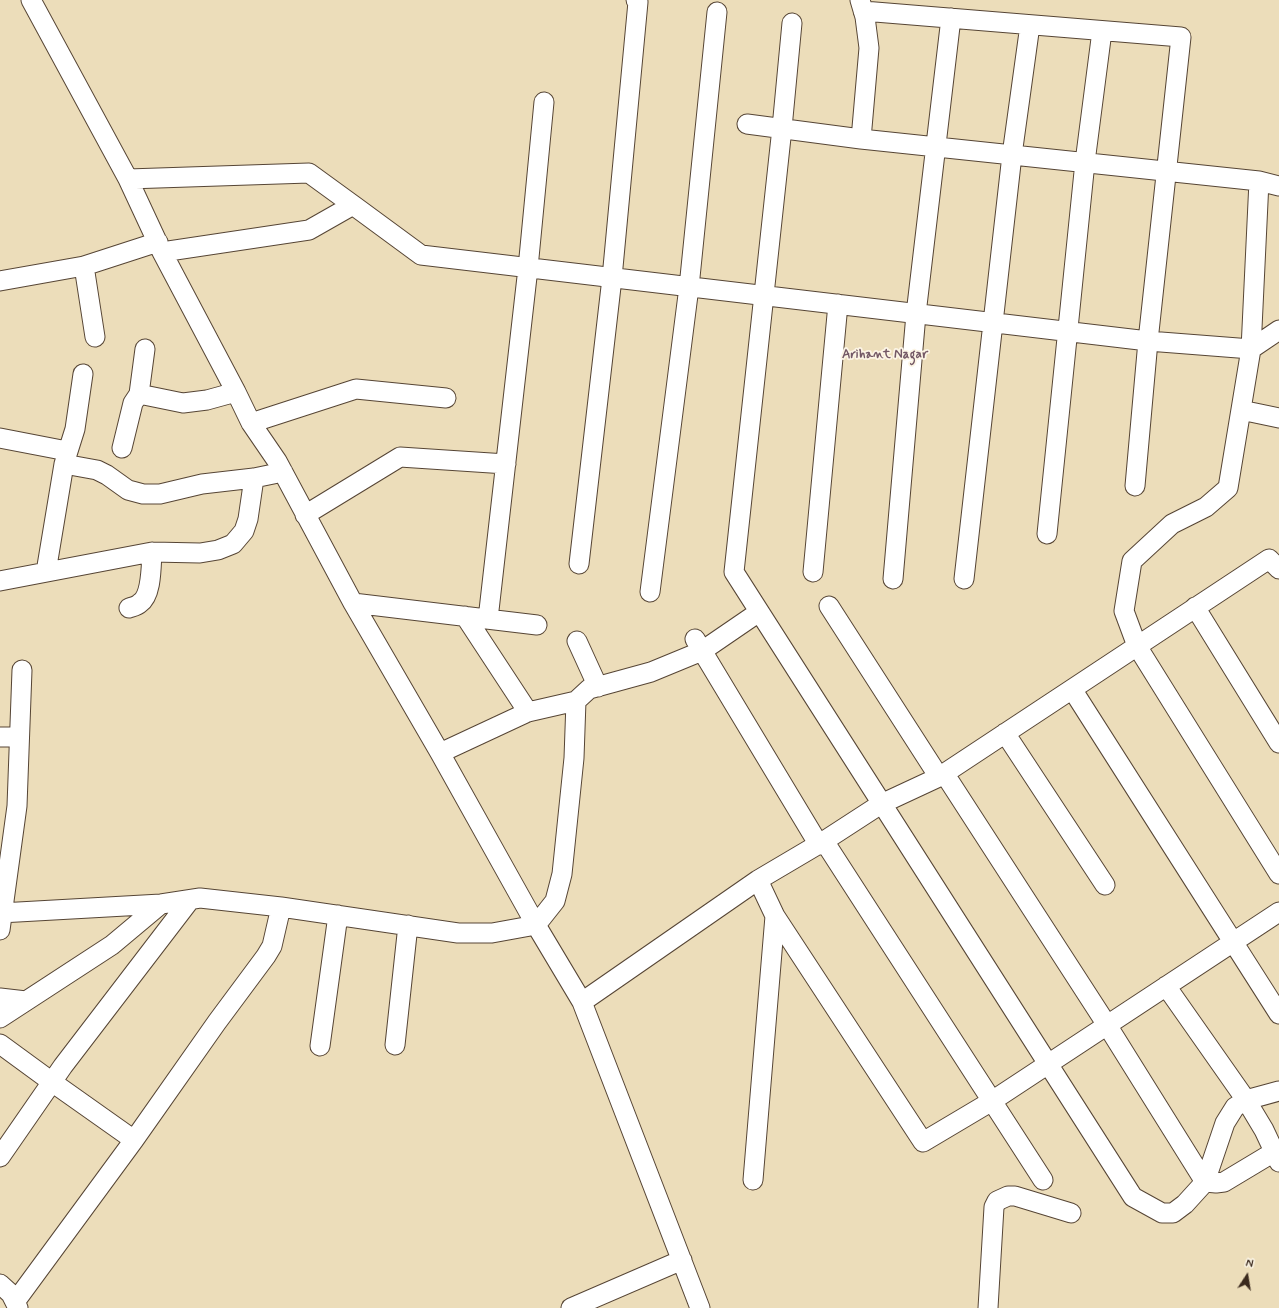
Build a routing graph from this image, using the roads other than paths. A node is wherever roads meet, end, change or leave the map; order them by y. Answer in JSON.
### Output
{"nodes":[{"id":1,"x":31,"y":0,"type":"edge"},
{"id":2,"x":636,"y":0,"type":"edge"},
{"id":3,"x":861,"y":6,"type":"edge"},
{"id":4,"x":717,"y":12,"type":"dead end"},
{"id":5,"x":951,"y":18,"type":"junction"},
{"id":6,"x":792,"y":23,"type":"dead end"},
{"id":7,"x":1030,"y":25,"type":"junction"},
{"id":8,"x":1102,"y":31,"type":"junction"},
{"id":9,"x":544,"y":102,"type":"dead end"},
{"id":10,"x":747,"y":124,"type":"dead end"},
{"id":11,"x":782,"y":128,"type":"junction"},
{"id":12,"x":860,"y":139,"type":"junction"},
{"id":13,"x":935,"y":146,"type":"junction"},
{"id":14,"x":1012,"y":155,"type":"junction"},
{"id":15,"x":1085,"y":162,"type":"junction"},
{"id":16,"x":1166,"y":171,"type":"junction"},
{"id":17,"x":128,"y":179,"type":"junction"},
{"id":18,"x":1259,"y":181,"type":"junction"},
{"id":19,"x":1279,"y":186,"type":"edge"},
{"id":20,"x":353,"y":205,"type":"junction"},
{"id":21,"x":160,"y":247,"type":"junction"},
{"id":22,"x":84,"y":266,"type":"junction"},
{"id":23,"x":528,"y":268,"type":"junction"},
{"id":24,"x":612,"y":278,"type":"junction"},
{"id":25,"x":0,"y":281,"type":"edge"},
{"id":26,"x":689,"y":287,"type":"junction"},
{"id":27,"x":764,"y":296,"type":"junction"},
{"id":28,"x":838,"y":304,"type":"junction"},
{"id":29,"x":916,"y":314,"type":"junction"},
{"id":30,"x":992,"y":322,"type":"junction"},
{"id":31,"x":1279,"y":330,"type":"edge"},
{"id":32,"x":1069,"y":331,"type":"junction"},
{"id":33,"x":95,"y":336,"type":"dead end"},
{"id":34,"x":1148,"y":341,"type":"junction"},
{"id":35,"x":145,"y":349,"type":"dead end"},
{"id":36,"x":1251,"y":349,"type":"junction"},
{"id":37,"x":83,"y":374,"type":"dead end"},
{"id":38,"x":236,"y":392,"type":"junction"},
{"id":39,"x":139,"y":394,"type":"junction"},
{"id":40,"x":446,"y":398,"type":"dead end"},
{"id":41,"x":1240,"y":410,"type":"junction"},
{"id":42,"x":1279,"y":418,"type":"edge"},
{"id":43,"x":252,"y":424,"type":"junction"},
{"id":44,"x":0,"y":438,"type":"edge"},
{"id":45,"x":122,"y":448,"type":"dead end"},
{"id":46,"x":65,"y":457,"type":"junction"},
{"id":47,"x":506,"y":464,"type":"junction"},
{"id":48,"x":282,"y":472,"type":"junction"},
{"id":49,"x":254,"y":478,"type":"junction"},
{"id":50,"x":1134,"y":486,"type":"dead end"},
{"id":51,"x":305,"y":515,"type":"junction"},
{"id":52,"x":1048,"y":534,"type":"dead end"},
{"id":53,"x":152,"y":552,"type":"junction"},
{"id":54,"x":579,"y":564,"type":"dead end"},
{"id":55,"x":1279,"y":569,"type":"edge"},
{"id":56,"x":46,"y":572,"type":"junction"},
{"id":57,"x":813,"y":572,"type":"dead end"},
{"id":58,"x":893,"y":579,"type":"dead end"},
{"id":59,"x":964,"y":579,"type":"dead end"},
{"id":60,"x":0,"y":581,"type":"edge"},
{"id":61,"x":650,"y":592,"type":"dead end"},
{"id":62,"x":353,"y":603,"type":"junction"},
{"id":63,"x":830,"y":606,"type":"dead end"},
{"id":64,"x":1195,"y":607,"type":"junction"},
{"id":65,"x":129,"y":608,"type":"dead end"},
{"id":66,"x":759,"y":612,"type":"junction"},
{"id":67,"x":465,"y":616,"type":"junction"},
{"id":68,"x":488,"y":619,"type":"junction"},
{"id":69,"x":537,"y":625,"type":"dead end"},
{"id":70,"x":577,"y":641,"type":"dead end"},
{"id":71,"x":698,"y":645,"type":"junction"},
{"id":72,"x":1137,"y":646,"type":"junction"},
{"id":73,"x":22,"y":670,"type":"dead end"},
{"id":74,"x":598,"y":687,"type":"junction"},
{"id":75,"x":1072,"y":688,"type":"junction"},
{"id":76,"x":576,"y":701,"type":"junction"},
{"id":77,"x":528,"y":712,"type":"junction"},
{"id":78,"x":1273,"y":722,"type":"edge"},
{"id":79,"x":1005,"y":733,"type":"junction"},
{"id":80,"x":0,"y":737,"type":"edge"},
{"id":81,"x":19,"y":737,"type":"junction"},
{"id":82,"x":1279,"y":744,"type":"edge"},
{"id":83,"x":440,"y":753,"type":"junction"},
{"id":84,"x":942,"y":775,"type":"junction"},
{"id":85,"x":881,"y":804,"type":"junction"},
{"id":86,"x":821,"y":843,"type":"junction"},
{"id":87,"x":1279,"y":874,"type":"edge"},
{"id":88,"x":758,"y":880,"type":"junction"},
{"id":89,"x":1105,"y":884,"type":"dead end"},
{"id":90,"x":190,"y":900,"type":"junction"},
{"id":91,"x":161,"y":904,"type":"junction"},
{"id":92,"x":281,"y":907,"type":"junction"},
{"id":93,"x":1279,"y":912,"type":"edge"},
{"id":94,"x":338,"y":915,"type":"junction"},
{"id":95,"x":775,"y":916,"type":"junction"},
{"id":96,"x":1,"y":918,"type":"edge"},
{"id":97,"x":408,"y":925,"type":"junction"},
{"id":98,"x":536,"y":925,"type":"junction"},
{"id":99,"x":1232,"y":942,"type":"junction"},
{"id":100,"x":1166,"y":986,"type":"junction"},
{"id":101,"x":0,"y":998,"type":"edge"},
{"id":102,"x":26,"y":1001,"type":"junction"},
{"id":103,"x":582,"y":1002,"type":"junction"},
{"id":104,"x":1279,"y":1014,"type":"edge"},
{"id":105,"x":0,"y":1018,"type":"edge"},
{"id":106,"x":1107,"y":1025,"type":"junction"},
{"id":107,"x":0,"y":1044,"type":"edge"},
{"id":108,"x":395,"y":1045,"type":"dead end"},
{"id":109,"x":320,"y":1046,"type":"dead end"},
{"id":110,"x":1048,"y":1064,"type":"junction"},
{"id":111,"x":52,"y":1082,"type":"junction"},
{"id":112,"x":1279,"y":1091,"type":"edge"},
{"id":113,"x":1246,"y":1100,"type":"junction"},
{"id":114,"x":992,"y":1101,"type":"junction"},
{"id":115,"x":1272,"y":1128,"type":"edge"},
{"id":116,"x":134,"y":1140,"type":"junction"},
{"id":117,"x":0,"y":1157,"type":"edge"},
{"id":118,"x":1276,"y":1157,"type":"edge"},
{"id":119,"x":753,"y":1180,"type":"dead end"},
{"id":120,"x":1043,"y":1180,"type":"dead end"},
{"id":121,"x":1205,"y":1182,"type":"junction"},
{"id":122,"x":1071,"y":1213,"type":"dead end"},
{"id":123,"x":682,"y":1260,"type":"junction"},
{"id":124,"x":0,"y":1284,"type":"edge"},
{"id":125,"x":16,"y":1305,"type":"edge"},
{"id":126,"x":571,"y":1308,"type":"edge"},
{"id":127,"x":700,"y":1308,"type":"edge"},
{"id":128,"x":988,"y":1308,"type":"edge"}],
"edges":[{"from":1,"to":17,"type":"street"},
{"from":2,"to":24,"type":"street"},
{"from":3,"to":5,"type":"street"},
{"from":3,"to":12,"type":"street"},
{"from":4,"to":26,"type":"street"},
{"from":5,"to":7,"type":"street"},
{"from":5,"to":13,"type":"street"},
{"from":6,"to":11,"type":"street"},
{"from":7,"to":8,"type":"street"},
{"from":7,"to":14,"type":"street"},
{"from":8,"to":15,"type":"street"},
{"from":8,"to":16,"type":"street"},
{"from":9,"to":23,"type":"street"},
{"from":10,"to":11,"type":"street"},
{"from":11,"to":12,"type":"street"},
{"from":11,"to":27,"type":"street"},
{"from":12,"to":13,"type":"street"},
{"from":13,"to":14,"type":"street"},
{"from":13,"to":29,"type":"street"},
{"from":14,"to":15,"type":"street"},
{"from":14,"to":30,"type":"street"},
{"from":15,"to":16,"type":"street"},
{"from":15,"to":32,"type":"street"},
{"from":16,"to":18,"type":"street"},
{"from":16,"to":34,"type":"street"},
{"from":17,"to":20,"type":"street"},
{"from":17,"to":21,"type":"street"},
{"from":18,"to":19,"type":"street"},
{"from":18,"to":36,"type":"street"},
{"from":20,"to":21,"type":"street"},
{"from":20,"to":23,"type":"street"},
{"from":21,"to":22,"type":"street"},
{"from":21,"to":38,"type":"street"},
{"from":22,"to":25,"type":"street"},
{"from":22,"to":33,"type":"street"},
{"from":23,"to":24,"type":"street"},
{"from":23,"to":47,"type":"street"},
{"from":24,"to":26,"type":"street"},
{"from":24,"to":54,"type":"street"},
{"from":26,"to":27,"type":"street"},
{"from":26,"to":61,"type":"street"},
{"from":27,"to":28,"type":"street"},
{"from":27,"to":66,"type":"street"},
{"from":28,"to":29,"type":"street"},
{"from":28,"to":57,"type":"street"},
{"from":29,"to":30,"type":"street"},
{"from":29,"to":58,"type":"street"},
{"from":30,"to":32,"type":"street"},
{"from":30,"to":59,"type":"street"},
{"from":31,"to":36,"type":"street"},
{"from":32,"to":34,"type":"street"},
{"from":32,"to":52,"type":"street"},
{"from":34,"to":36,"type":"street"},
{"from":34,"to":50,"type":"street"},
{"from":35,"to":39,"type":"street"},
{"from":36,"to":41,"type":"street"},
{"from":37,"to":46,"type":"street"},
{"from":38,"to":39,"type":"street"},
{"from":38,"to":43,"type":"street"},
{"from":39,"to":45,"type":"street"},
{"from":40,"to":43,"type":"street"},
{"from":41,"to":42,"type":"street"},
{"from":41,"to":72,"type":"street"},
{"from":43,"to":48,"type":"street"},
{"from":44,"to":46,"type":"street"},
{"from":46,"to":49,"type":"street"},
{"from":46,"to":56,"type":"street"},
{"from":47,"to":51,"type":"street"},
{"from":47,"to":68,"type":"street"},
{"from":48,"to":49,"type":"street"},
{"from":48,"to":51,"type":"street"},
{"from":49,"to":53,"type":"street"},
{"from":51,"to":62,"type":"street"},
{"from":53,"to":56,"type":"street"},
{"from":53,"to":65,"type":"street"},
{"from":55,"to":64,"type":"street"},
{"from":56,"to":60,"type":"street"},
{"from":62,"to":67,"type":"street"},
{"from":62,"to":83,"type":"street"},
{"from":63,"to":84,"type":"street"},
{"from":64,"to":72,"type":"street"},
{"from":64,"to":78,"type":"street"},
{"from":66,"to":71,"type":"street"},
{"from":66,"to":85,"type":"street"},
{"from":67,"to":68,"type":"street"},
{"from":67,"to":77,"type":"street"},
{"from":68,"to":69,"type":"street"},
{"from":70,"to":74,"type":"street"},
{"from":71,"to":74,"type":"street"},
{"from":71,"to":86,"type":"street"},
{"from":72,"to":75,"type":"street"},
{"from":72,"to":87,"type":"street"},
{"from":73,"to":81,"type":"street"},
{"from":74,"to":76,"type":"street"},
{"from":75,"to":79,"type":"street"},
{"from":75,"to":99,"type":"street"},
{"from":76,"to":77,"type":"street"},
{"from":76,"to":98,"type":"street"},
{"from":77,"to":83,"type":"street"},
{"from":78,"to":82,"type":"street"},
{"from":79,"to":84,"type":"street"},
{"from":79,"to":89,"type":"street"},
{"from":80,"to":81,"type":"street"},
{"from":81,"to":96,"type":"street"},
{"from":83,"to":98,"type":"street"},
{"from":84,"to":85,"type":"street"},
{"from":84,"to":106,"type":"street"},
{"from":85,"to":86,"type":"street"},
{"from":85,"to":110,"type":"street"},
{"from":86,"to":88,"type":"street"},
{"from":86,"to":114,"type":"street"},
{"from":88,"to":95,"type":"street"},
{"from":88,"to":103,"type":"street"},
{"from":90,"to":91,"type":"street"},
{"from":90,"to":92,"type":"street"},
{"from":90,"to":111,"type":"street"},
{"from":91,"to":96,"type":"street"},
{"from":91,"to":102,"type":"street"},
{"from":92,"to":94,"type":"street"},
{"from":92,"to":116,"type":"street"},
{"from":93,"to":99,"type":"street"},
{"from":94,"to":97,"type":"street"},
{"from":94,"to":109,"type":"street"},
{"from":95,"to":114,"type":"street"},
{"from":95,"to":119,"type":"street"},
{"from":97,"to":98,"type":"street"},
{"from":97,"to":108,"type":"street"},
{"from":98,"to":103,"type":"street"},
{"from":99,"to":100,"type":"street"},
{"from":99,"to":104,"type":"street"},
{"from":100,"to":106,"type":"street"},
{"from":100,"to":113,"type":"street"},
{"from":101,"to":102,"type":"street"},
{"from":102,"to":105,"type":"street"},
{"from":103,"to":123,"type":"street"},
{"from":106,"to":110,"type":"street"},
{"from":106,"to":121,"type":"street"},
{"from":107,"to":111,"type":"street"},
{"from":110,"to":114,"type":"street"},
{"from":110,"to":121,"type":"street"},
{"from":111,"to":116,"type":"street"},
{"from":111,"to":117,"type":"street"},
{"from":112,"to":113,"type":"street"},
{"from":113,"to":115,"type":"street"},
{"from":113,"to":121,"type":"street"},
{"from":114,"to":120,"type":"street"},
{"from":115,"to":118,"type":"street"},
{"from":116,"to":125,"type":"street"},
{"from":118,"to":121,"type":"street"},
{"from":122,"to":128,"type":"street"},
{"from":123,"to":126,"type":"street"},
{"from":123,"to":127,"type":"street"},
{"from":124,"to":125,"type":"street"}]}
